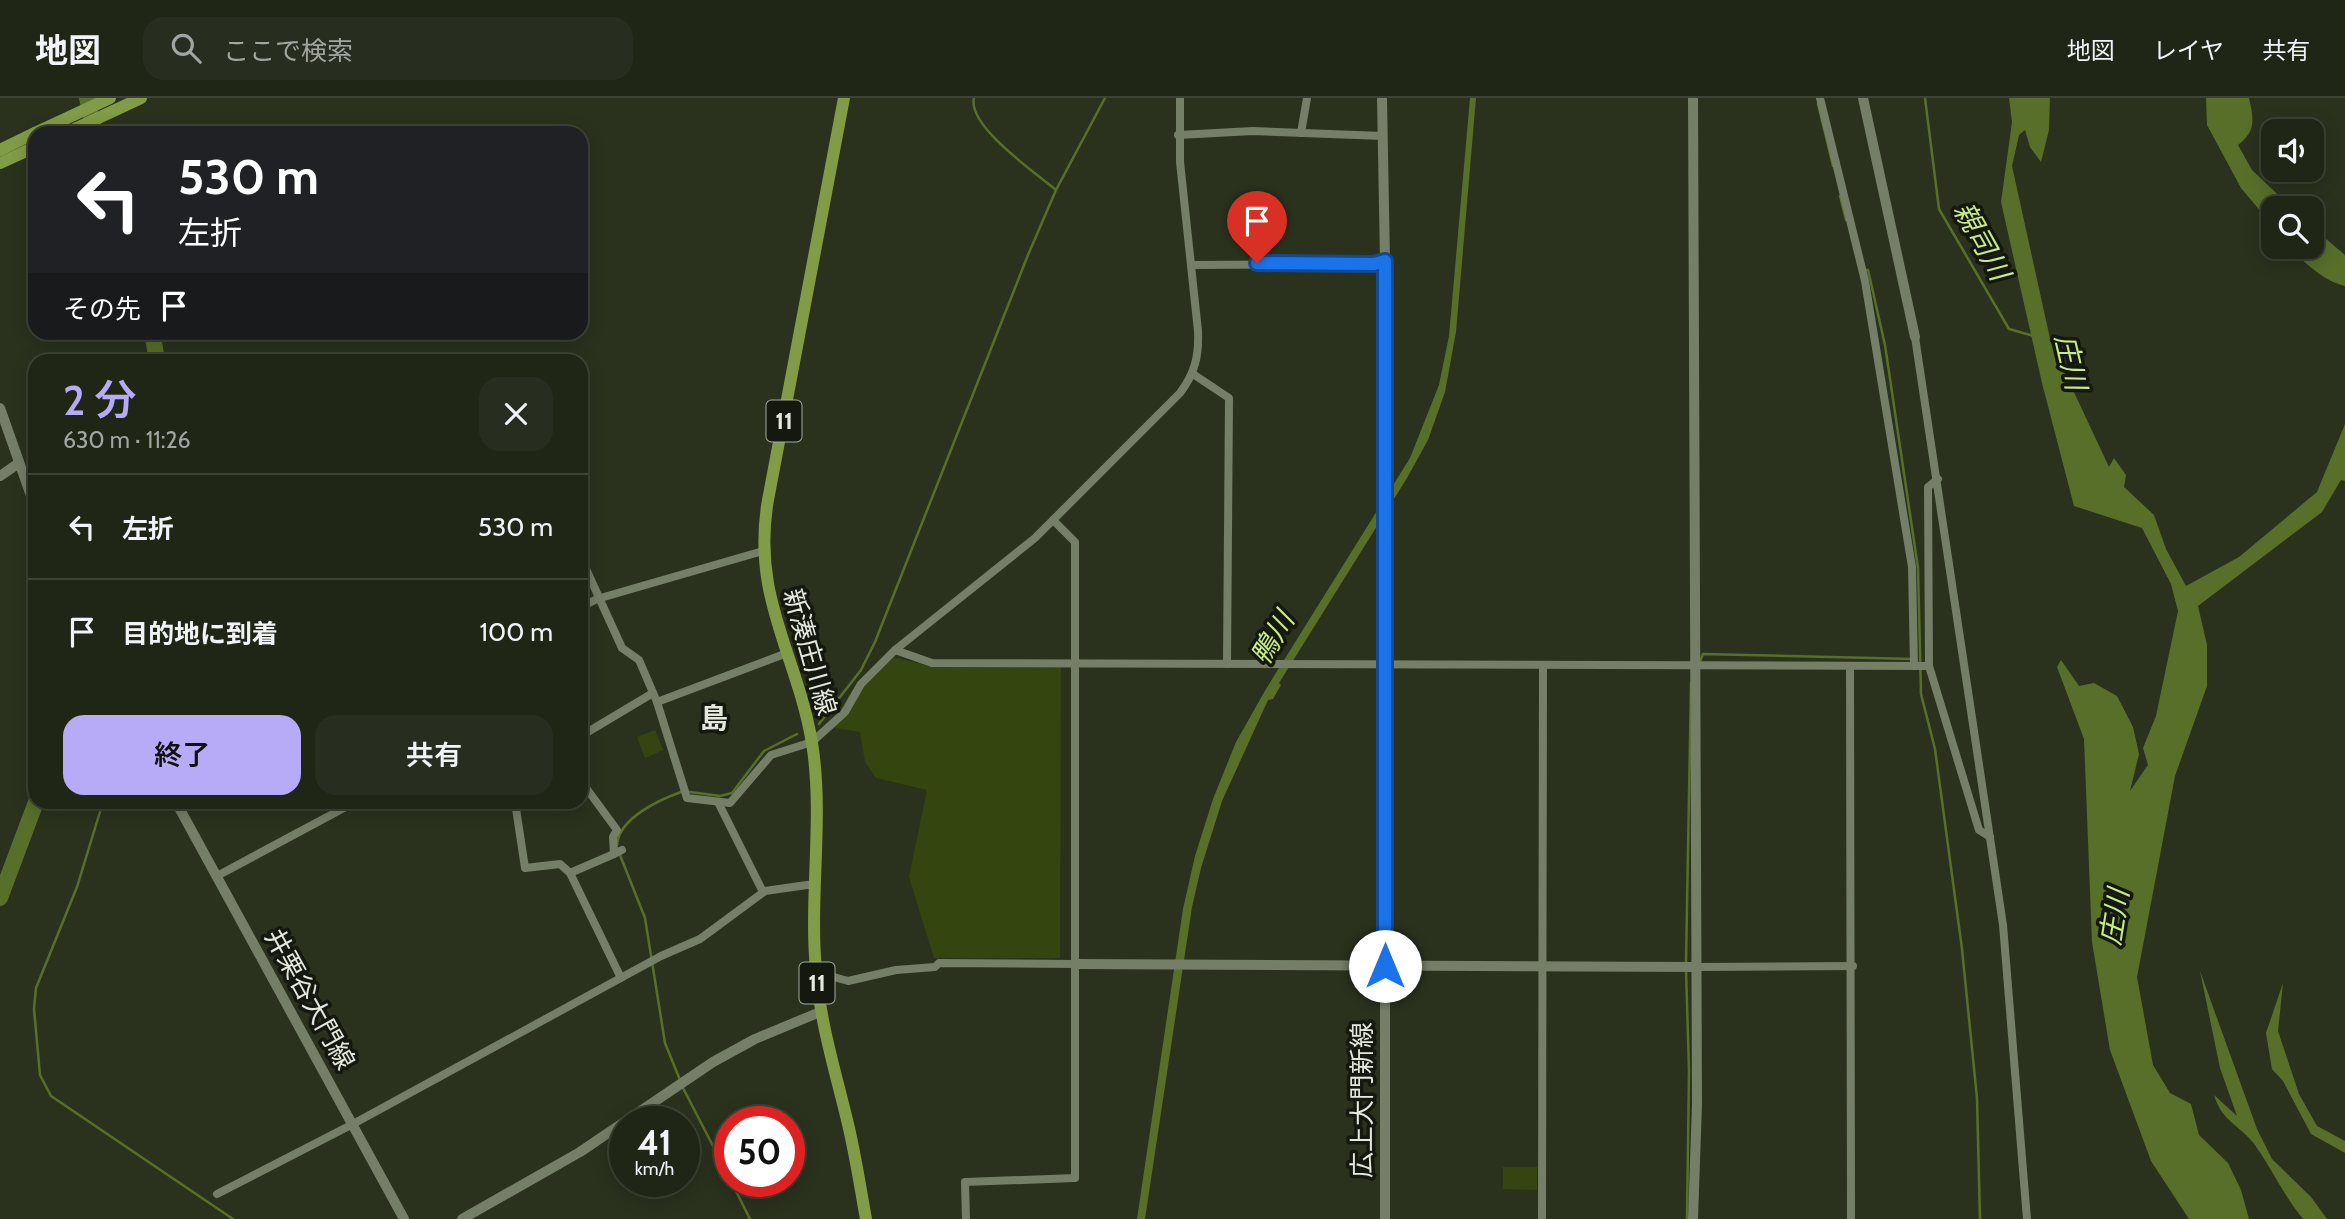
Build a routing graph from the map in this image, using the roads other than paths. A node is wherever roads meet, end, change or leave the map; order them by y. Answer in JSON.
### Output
{"nodes":[{"id":1,"x":110,"y":98,"type":"edge"},
{"id":2,"x":141,"y":98,"type":"edge"},
{"id":3,"x":844,"y":98,"type":"edge"},
{"id":4,"x":1180,"y":98,"type":"edge"},
{"id":5,"x":1307,"y":98,"type":"edge"},
{"id":6,"x":1382,"y":98,"type":"edge"},
{"id":7,"x":1693,"y":98,"type":"edge"},
{"id":8,"x":1820,"y":98,"type":"edge"},
{"id":9,"x":1863,"y":98,"type":"edge"},
{"id":10,"x":50,"y":126,"type":"edge"},
{"id":11,"x":81,"y":126,"type":"edge"},
{"id":12,"x":1301,"y":133,"type":"junction"},
{"id":13,"x":1178,"y":135,"type":"junction"},
{"id":14,"x":28,"y":136,"type":"edge"},
{"id":15,"x":1383,"y":136,"type":"junction"},
{"id":16,"x":0,"y":149,"type":"edge"},
{"id":17,"x":28,"y":150,"type":"edge"},
{"id":18,"x":0,"y":163,"type":"edge"},
{"id":19,"x":1385,"y":261,"type":"junction"},
{"id":20,"x":1191,"y":265,"type":"junction"},
{"id":21,"x":1915,"y":337,"type":"joint"},
{"id":22,"x":1193,"y":374,"type":"junction"},
{"id":23,"x":0,"y":408,"type":"edge"},
{"id":24,"x":19,"y":463,"type":"junction"},
{"id":25,"x":0,"y":476,"type":"edge"},
{"id":26,"x":1938,"y":479,"type":"junction"},
{"id":27,"x":28,"y":488,"type":"edge"},
{"id":28,"x":1053,"y":520,"type":"junction"},
{"id":29,"x":763,"y":551,"type":"junction"},
{"id":30,"x":588,"y":576,"type":"edge"},
{"id":31,"x":597,"y":599,"type":"junction"},
{"id":32,"x":588,"y":604,"type":"edge"},
{"id":33,"x":895,"y":650,"type":"junction"},
{"id":34,"x":787,"y":653,"type":"junction"},
{"id":35,"x":1227,"y":664,"type":"junction"},
{"id":36,"x":1074,"y":665,"type":"junction"},
{"id":37,"x":1385,"y":665,"type":"junction"},
{"id":38,"x":1544,"y":665,"type":"junction"},
{"id":39,"x":1694,"y":665,"type":"junction"},
{"id":40,"x":1850,"y":666,"type":"junction"},
{"id":41,"x":1914,"y":666,"type":"junction"},
{"id":42,"x":1929,"y":666,"type":"junction"},
{"id":43,"x":653,"y":693,"type":"junction"},
{"id":44,"x":657,"y":702,"type":"junction"},
{"id":45,"x":588,"y":732,"type":"edge"},
{"id":46,"x":812,"y":742,"type":"junction"},
{"id":47,"x":588,"y":791,"type":"edge"},
{"id":48,"x":718,"y":802,"type":"junction"},
{"id":49,"x":180,"y":809,"type":"edge"},
{"id":50,"x":342,"y":809,"type":"edge"},
{"id":51,"x":516,"y":809,"type":"edge"},
{"id":52,"x":1990,"y":837,"type":"junction"},
{"id":53,"x":570,"y":873,"type":"junction"},
{"id":54,"x":217,"y":876,"type":"junction"},
{"id":55,"x":814,"y":884,"type":"junction"},
{"id":56,"x":763,"y":892,"type":"junction"},
{"id":57,"x":1075,"y":964,"type":"junction"},
{"id":58,"x":1541,"y":965,"type":"junction"},
{"id":59,"x":1385,"y":966,"type":"junction"},
{"id":60,"x":1853,"y":966,"type":"junction"},
{"id":61,"x":1696,"y":967,"type":"junction"},
{"id":62,"x":816,"y":972,"type":"junction"},
{"id":63,"x":621,"y":978,"type":"junction"},
{"id":64,"x":820,"y":1012,"type":"junction"},
{"id":65,"x":353,"y":1124,"type":"junction"},
{"id":66,"x":217,"y":1194,"type":"dead end"},
{"id":67,"x":404,"y":1219,"type":"edge"},
{"id":68,"x":462,"y":1219,"type":"edge"},
{"id":69,"x":866,"y":1219,"type":"edge"},
{"id":70,"x":967,"y":1219,"type":"edge"},
{"id":71,"x":1385,"y":1219,"type":"edge"},
{"id":72,"x":1542,"y":1219,"type":"edge"},
{"id":73,"x":1693,"y":1219,"type":"edge"},
{"id":74,"x":1852,"y":1219,"type":"edge"},
{"id":75,"x":2027,"y":1219,"type":"edge"}],
"edges":[{"from":1,"to":10,"type":"main road"},
{"from":2,"to":11,"type":"main road"},
{"from":3,"to":29,"type":"main road","name":"新湊庄川線","number":"11"},
{"from":4,"to":13,"type":"street"},
{"from":5,"to":12,"type":"street"},
{"from":6,"to":15,"type":"main road","name":"広上大門新線"},
{"from":7,"to":39,"type":"street"},
{"from":8,"to":41,"type":"street"},
{"from":9,"to":21,"type":"street"},
{"from":12,"to":13,"type":"street"},
{"from":12,"to":15,"type":"street"},
{"from":13,"to":20,"type":"street"},
{"from":14,"to":16,"type":"main road"},
{"from":15,"to":19,"type":"main road","name":"広上大門新線"},
{"from":17,"to":18,"type":"main road"},
{"from":19,"to":20,"type":"street"},
{"from":19,"to":37,"type":"main road","name":"広上大門新線"},
{"from":20,"to":22,"type":"street"},
{"from":21,"to":26,"type":"street"},
{"from":22,"to":28,"type":"street"},
{"from":22,"to":35,"type":"street"},
{"from":23,"to":24,"type":"main road"},
{"from":24,"to":25,"type":"main road"},
{"from":24,"to":27,"type":"main road"},
{"from":26,"to":42,"type":"street"},
{"from":26,"to":52,"type":"street"},
{"from":28,"to":33,"type":"street"},
{"from":28,"to":36,"type":"street"},
{"from":29,"to":31,"type":"street"},
{"from":29,"to":34,"type":"main road","name":"新湊庄川線","number":"11"},
{"from":30,"to":31,"type":"street"},
{"from":31,"to":32,"type":"street"},
{"from":31,"to":43,"type":"street"},
{"from":33,"to":36,"type":"street"},
{"from":33,"to":46,"type":"street"},
{"from":34,"to":44,"type":"street"},
{"from":34,"to":46,"type":"main road","name":"新湊庄川線","number":"11"},
{"from":35,"to":36,"type":"street"},
{"from":35,"to":37,"type":"street"},
{"from":36,"to":57,"type":"street"},
{"from":37,"to":38,"type":"street"},
{"from":37,"to":59,"type":"main road","name":"広上大門新線"},
{"from":38,"to":39,"type":"street"},
{"from":38,"to":58,"type":"street"},
{"from":39,"to":40,"type":"street"},
{"from":39,"to":61,"type":"street"},
{"from":40,"to":41,"type":"street"},
{"from":40,"to":60,"type":"street"},
{"from":41,"to":42,"type":"street"},
{"from":42,"to":52,"type":"street"},
{"from":43,"to":44,"type":"street"},
{"from":43,"to":45,"type":"street"},
{"from":44,"to":48,"type":"street"},
{"from":46,"to":48,"type":"street"},
{"from":46,"to":55,"type":"main road","name":"新湊庄川線","number":"11"},
{"from":47,"to":53,"type":"street"},
{"from":48,"to":56,"type":"street"},
{"from":49,"to":54,"type":"main road","name":"井栗谷大門線"},
{"from":50,"to":54,"type":"street"},
{"from":51,"to":53,"type":"street"},
{"from":52,"to":75,"type":"street"},
{"from":53,"to":63,"type":"street"},
{"from":54,"to":65,"type":"main road","name":"井栗谷大門線"},
{"from":55,"to":56,"type":"street"},
{"from":55,"to":62,"type":"main road","name":"新湊庄川線","number":"11"},
{"from":56,"to":63,"type":"street"},
{"from":57,"to":59,"type":"street"},
{"from":57,"to":62,"type":"street"},
{"from":57,"to":70,"type":"street"},
{"from":58,"to":59,"type":"street"},
{"from":58,"to":61,"type":"street"},
{"from":58,"to":72,"type":"street"},
{"from":59,"to":71,"type":"main road","name":"広上大門新線"},
{"from":60,"to":61,"type":"street"},
{"from":60,"to":74,"type":"street"},
{"from":61,"to":73,"type":"street"},
{"from":62,"to":64,"type":"main road","name":"新湊庄川線","number":"11"},
{"from":63,"to":65,"type":"street"},
{"from":64,"to":68,"type":"street"},
{"from":64,"to":69,"type":"main road","name":"新湊庄川線","number":"11"},
{"from":65,"to":66,"type":"street"},
{"from":65,"to":67,"type":"main road","name":"井栗谷大門線"}]}
